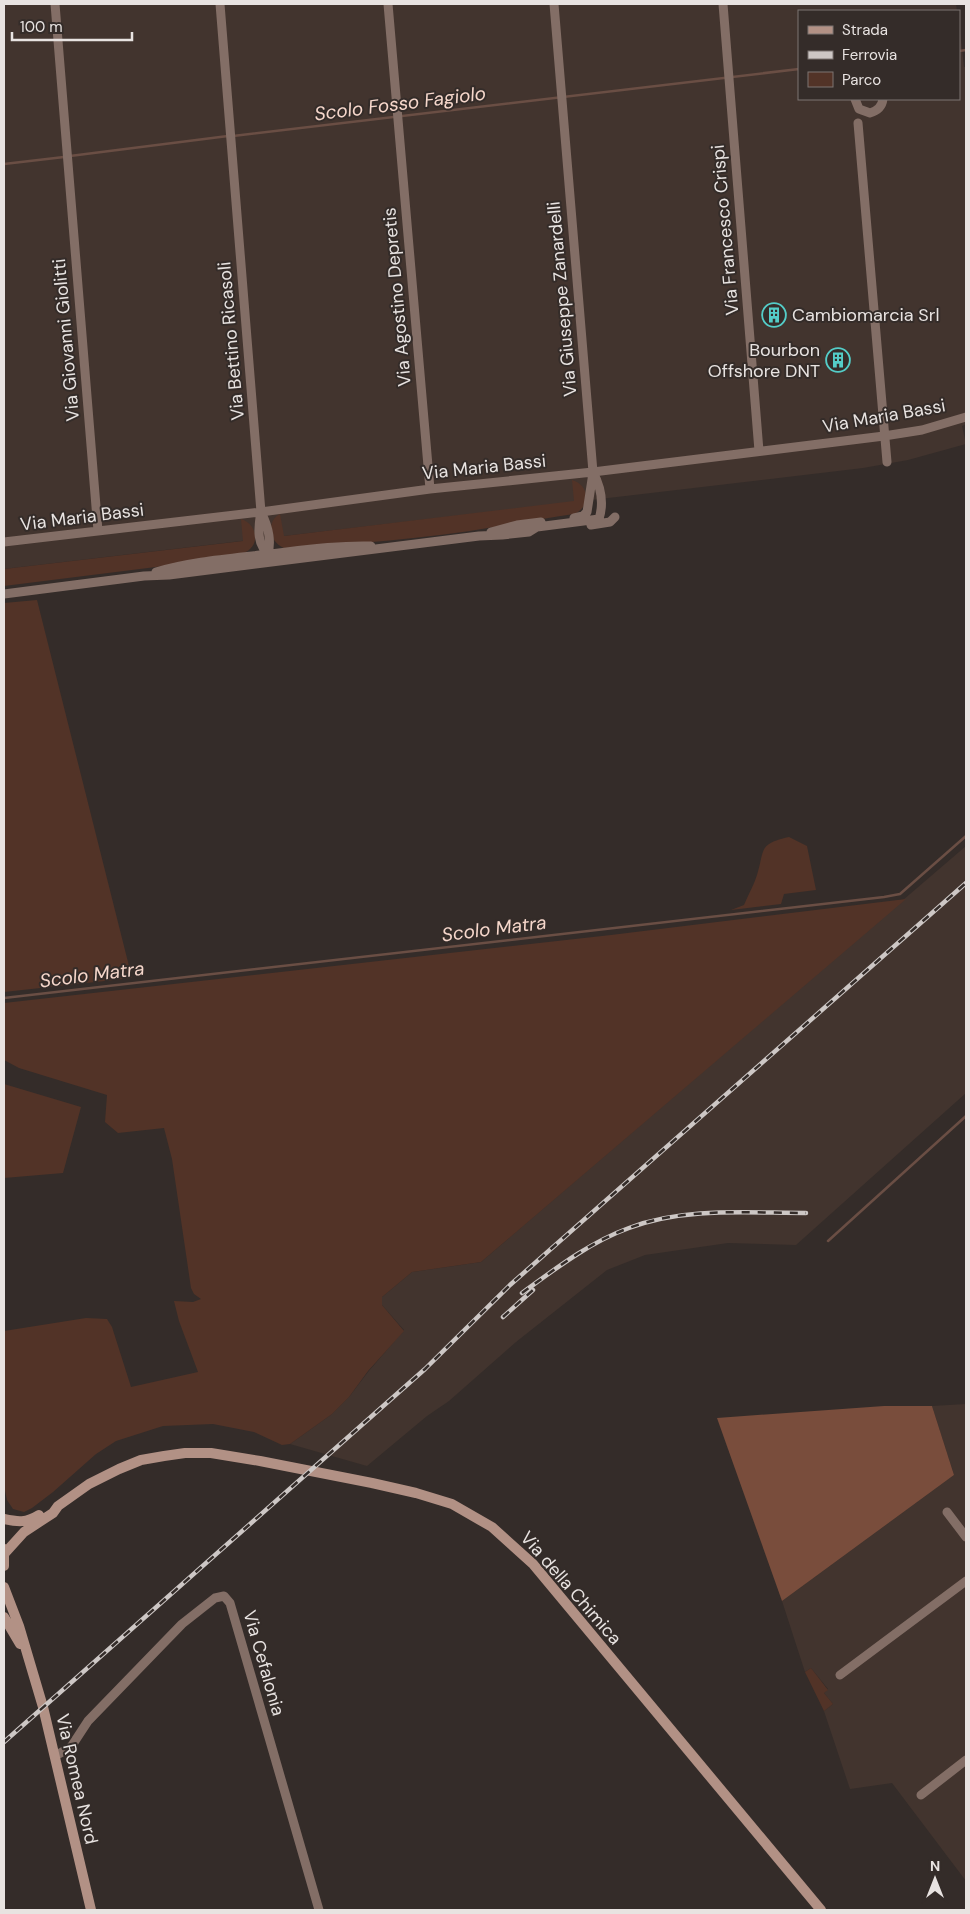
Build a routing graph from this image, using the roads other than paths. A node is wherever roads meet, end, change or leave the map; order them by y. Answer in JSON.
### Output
{"nodes":[{"id":1,"x":55,"y":4,"type":"edge"},
{"id":2,"x":220,"y":4,"type":"edge"},
{"id":3,"x":388,"y":4,"type":"edge"},
{"id":4,"x":554,"y":4,"type":"edge"},
{"id":5,"x":723,"y":4,"type":"edge"},
{"id":6,"x":883,"y":100,"type":"edge"},
{"id":7,"x":855,"y":101,"type":"edge"},
{"id":8,"x":865,"y":113,"type":"junction"},
{"id":9,"x":858,"y":123,"type":"junction"},
{"id":10,"x":966,"y":417,"type":"edge"},
{"id":11,"x":884,"y":436,"type":"junction"},
{"id":12,"x":759,"y":451,"type":"junction"},
{"id":13,"x":887,"y":462,"type":"dead end"},
{"id":14,"x":593,"y":472,"type":"junction"},
{"id":15,"x":430,"y":489,"type":"junction"},
{"id":16,"x":602,"y":509,"type":"junction"},
{"id":17,"x":261,"y":512,"type":"junction"},
{"id":18,"x":98,"y":531,"type":"junction"},
{"id":19,"x":529,"y":532,"type":"junction"},
{"id":20,"x":479,"y":536,"type":"junction"},
{"id":21,"x":270,"y":538,"type":"junction"},
{"id":22,"x":259,"y":539,"type":"junction"},
{"id":23,"x":4,"y":542,"type":"edge"},
{"id":24,"x":392,"y":546,"type":"junction"},
{"id":25,"x":283,"y":552,"type":"junction"},
{"id":26,"x":268,"y":554,"type":"junction"},
{"id":27,"x":337,"y":555,"type":"junction"},
{"id":28,"x":250,"y":556,"type":"junction"},
{"id":29,"x":200,"y":571,"type":"junction"},
{"id":30,"x":144,"y":576,"type":"junction"},
{"id":31,"x":4,"y":594,"type":"edge"},
{"id":32,"x":58,"y":1506,"type":"junction"},
{"id":33,"x":947,"y":1512,"type":"dead end"},
{"id":34,"x":4,"y":1519,"type":"edge"},
{"id":35,"x":966,"y":1537,"type":"edge"},
{"id":36,"x":4,"y":1551,"type":"edge"},
{"id":37,"x":4,"y":1566,"type":"edge"},
{"id":38,"x":966,"y":1581,"type":"edge"},
{"id":39,"x":4,"y":1587,"type":"edge"},
{"id":40,"x":4,"y":1617,"type":"edge"},
{"id":41,"x":28,"y":1655,"type":"junction"},
{"id":42,"x":840,"y":1675,"type":"dead end"},
{"id":43,"x":56,"y":1756,"type":"junction"},
{"id":44,"x":966,"y":1760,"type":"edge"},
{"id":45,"x":921,"y":1794,"type":"dead end"},
{"id":46,"x":90,"y":1910,"type":"edge"},
{"id":47,"x":319,"y":1910,"type":"edge"},
{"id":48,"x":821,"y":1910,"type":"edge"}],
"edges":[{"from":1,"to":18,"type":"street","name":"Via Giovanni Giolitti"},
{"from":2,"to":17,"type":"street","name":"Via Bettino Ricasoli"},
{"from":3,"to":15,"type":"street","name":"Via Agostino Depretis"},
{"from":4,"to":14,"type":"street","name":"Via Giuseppe Zanardelli"},
{"from":5,"to":12,"type":"street","name":"Via Francesco Crispi"},
{"from":6,"to":8,"type":"street"},
{"from":7,"to":8,"type":"street"},
{"from":7,"to":9,"type":"street"},
{"from":8,"to":9,"type":"street"},
{"from":9,"to":11,"type":"street"},
{"from":10,"to":11,"type":"street","name":"Via Maria Bassi"},
{"from":11,"to":12,"type":"street","name":"Via Maria Bassi"},
{"from":11,"to":13,"type":"street"},
{"from":12,"to":14,"type":"street","name":"Via Maria Bassi"},
{"from":14,"to":15,"type":"street","name":"Via Maria Bassi"},
{"from":14,"to":16,"type":"street","name":"Via Giuseppe Zanardelli"},
{"from":14,"to":20,"type":"street"},
{"from":15,"to":17,"type":"street","name":"Via Maria Bassi"},
{"from":16,"to":19,"type":"street"},
{"from":16,"to":19,"type":"street","name":"Via Giuseppe Zanardelli"},
{"from":17,"to":18,"type":"street","name":"Via Maria Bassi"},
{"from":17,"to":21,"type":"street","name":"Via Bettino Ricasoli"},
{"from":17,"to":22,"type":"street"},
{"from":18,"to":23,"type":"street","name":"Via Maria Bassi"},
{"from":19,"to":20,"type":"street"},
{"from":20,"to":24,"type":"street"},
{"from":21,"to":25,"type":"street"},
{"from":21,"to":26,"type":"street","name":"Via Bettino Ricasoli"},
{"from":22,"to":26,"type":"street"},
{"from":22,"to":28,"type":"street"},
{"from":24,"to":25,"type":"street"},
{"from":24,"to":27,"type":"street"},
{"from":25,"to":26,"type":"street"},
{"from":26,"to":27,"type":"street"},
{"from":26,"to":28,"type":"street"},
{"from":26,"to":29,"type":"street"},
{"from":27,"to":29,"type":"street"},
{"from":28,"to":30,"type":"street"},
{"from":29,"to":30,"type":"street"},
{"from":30,"to":31,"type":"street"},
{"from":32,"to":34,"type":"main road","name":"Via della Chimica"},
{"from":32,"to":36,"type":"main road","name":"Via della Chimica"},
{"from":32,"to":48,"type":"main road","name":"Via della Chimica"},
{"from":33,"to":35,"type":"street"},
{"from":36,"to":37,"type":"main road"},
{"from":38,"to":42,"type":"street"},
{"from":39,"to":41,"type":"main road","name":"Via Romea Nord"},
{"from":40,"to":41,"type":"main road","name":"Via Romea Nord"},
{"from":41,"to":43,"type":"main road","name":"Via Romea Nord"},
{"from":43,"to":46,"type":"main road","name":"Via Romea Nord"},
{"from":43,"to":47,"type":"street","name":"Via Cefalonia"},
{"from":44,"to":45,"type":"street"}]}
